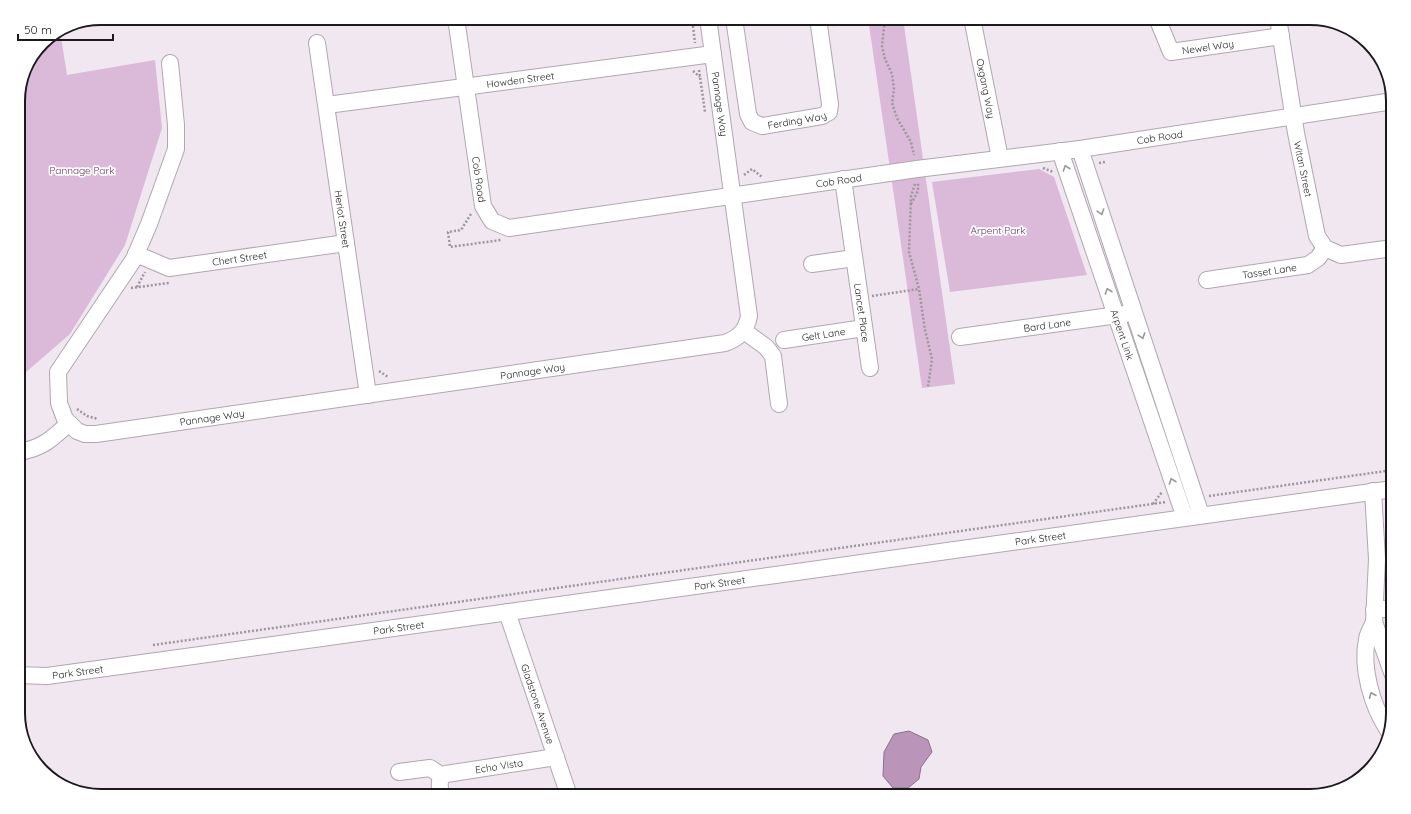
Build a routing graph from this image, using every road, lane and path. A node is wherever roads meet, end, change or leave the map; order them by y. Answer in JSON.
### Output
{"nodes":[{"id":1,"x":457,"y":25,"type":"edge"},
{"id":2,"x":709,"y":25,"type":"edge"},
{"id":3,"x":735,"y":25,"type":"edge"},
{"id":4,"x":818,"y":25,"type":"edge"},
{"id":5,"x":884,"y":25,"type":"edge"},
{"id":6,"x":973,"y":25,"type":"edge"},
{"id":7,"x":1160,"y":25,"type":"edge"},
{"id":8,"x":1279,"y":25,"type":"edge"},
{"id":9,"x":1281,"y":36,"type":"junction"},
{"id":10,"x":317,"y":43,"type":"dead end"},
{"id":11,"x":713,"y":54,"type":"junction"},
{"id":12,"x":170,"y":64,"type":"dead end"},
{"id":13,"x":466,"y":87,"type":"junction"},
{"id":14,"x":1386,"y":102,"type":"edge"},
{"id":15,"x":327,"y":105,"type":"junction"},
{"id":16,"x":1294,"y":115,"type":"junction"},
{"id":17,"x":1080,"y":148,"type":"junction"},
{"id":18,"x":1060,"y":151,"type":"junction"},
{"id":19,"x":1108,"y":157,"type":"dead end"},
{"id":20,"x":1000,"y":158,"type":"junction"},
{"id":21,"x":1105,"y":162,"type":"junction"},
{"id":22,"x":1039,"y":166,"type":"dead end"},
{"id":23,"x":1094,"y":166,"type":"junction"},
{"id":24,"x":917,"y":169,"type":"junction"},
{"id":25,"x":1067,"y":173,"type":"junction"},
{"id":26,"x":769,"y":176,"type":"dead end"},
{"id":27,"x":843,"y":179,"type":"junction"},
{"id":28,"x":907,"y":184,"type":"dead end"},
{"id":29,"x":732,"y":189,"type":"junction"},
{"id":30,"x":470,"y":208,"type":"dead end"},
{"id":31,"x":506,"y":240,"type":"dead end"},
{"id":32,"x":346,"y":243,"type":"junction"},
{"id":33,"x":1325,"y":248,"type":"junction"},
{"id":34,"x":1386,"y":249,"type":"edge"},
{"id":35,"x":136,"y":254,"type":"junction"},
{"id":36,"x":854,"y":258,"type":"junction"},
{"id":37,"x":812,"y":264,"type":"dead end"},
{"id":38,"x":1207,"y":280,"type":"dead end"},
{"id":39,"x":176,"y":282,"type":"dead end"},
{"id":40,"x":126,"y":294,"type":"dead end"},
{"id":41,"x":1134,"y":312,"type":"junction"},
{"id":42,"x":1116,"y":316,"type":"junction"},
{"id":43,"x":864,"y":328,"type":"junction"},
{"id":44,"x":744,"y":331,"type":"junction"},
{"id":45,"x":960,"y":337,"type":"dead end"},
{"id":46,"x":784,"y":340,"type":"dead end"},
{"id":47,"x":870,"y":368,"type":"dead end"},
{"id":48,"x":375,"y":370,"type":"dead end"},
{"id":49,"x":928,"y":387,"type":"dead end"},
{"id":50,"x":367,"y":389,"type":"junction"},
{"id":51,"x":779,"y":404,"type":"dead end"},
{"id":52,"x":75,"y":408,"type":"dead end"},
{"id":53,"x":102,"y":420,"type":"dead end"},
{"id":54,"x":68,"y":424,"type":"junction"},
{"id":55,"x":25,"y":451,"type":"edge"},
{"id":56,"x":1386,"y":471,"type":"edge"},
{"id":57,"x":1386,"y":489,"type":"edge"},
{"id":58,"x":1373,"y":491,"type":"junction"},
{"id":59,"x":1203,"y":494,"type":"junction"},
{"id":60,"x":1179,"y":500,"type":"junction"},
{"id":61,"x":1201,"y":515,"type":"junction"},
{"id":62,"x":1185,"y":518,"type":"junction"},
{"id":63,"x":1386,"y":611,"type":"edge"},
{"id":64,"x":507,"y":612,"type":"junction"},
{"id":65,"x":1374,"y":616,"type":"junction"},
{"id":66,"x":153,"y":645,"type":"dead end"},
{"id":67,"x":1386,"y":653,"type":"edge"},
{"id":68,"x":25,"y":675,"type":"edge"},
{"id":69,"x":46,"y":676,"type":"junction"},
{"id":70,"x":25,"y":682,"type":"edge"},
{"id":71,"x":1385,"y":723,"type":"edge"},
{"id":72,"x":556,"y":757,"type":"junction"},
{"id":73,"x":399,"y":772,"type":"dead end"},
{"id":74,"x":442,"y":776,"type":"junction"},
{"id":75,"x":440,"y":789,"type":"edge"},
{"id":76,"x":567,"y":789,"type":"edge"}],
"edges":[{"from":1,"to":13,"type":"street","name":"Cob Road"},
{"from":2,"to":11,"type":"street","name":"Pannage Way"},
{"from":3,"to":4,"type":"street","name":"Ferding Way"},
{"from":5,"to":24,"type":"path"},
{"from":6,"to":20,"type":"street","name":"Oxgang Way"},
{"from":7,"to":9,"type":"street","name":"Newel Way"},
{"from":8,"to":9,"type":"street","name":"Witan Street"},
{"from":9,"to":16,"type":"street","name":"Witan Street"},
{"from":10,"to":15,"type":"street","name":"Heriot Street"},
{"from":11,"to":13,"type":"street","name":"Howden Street"},
{"from":11,"to":29,"type":"street","name":"Pannage Way"},
{"from":12,"to":35,"type":"street"},
{"from":13,"to":15,"type":"street","name":"Howden Street"},
{"from":13,"to":29,"type":"street","name":"Cob Road"},
{"from":14,"to":16,"type":"street","name":"Cob Road"},
{"from":15,"to":32,"type":"street","name":"Heriot Street"},
{"from":16,"to":17,"type":"street","name":"Cob Road"},
{"from":16,"to":33,"type":"street","name":"Witan Street"},
{"from":17,"to":18,"type":"street","name":"Cob Road"},
{"from":17,"to":23,"type":"street","name":"Arpent Link"},
{"from":18,"to":20,"type":"street","name":"Cob Road"},
{"from":25,"to":18,"type":"street","name":"Arpent Link","one_way":true},
{"from":19,"to":21,"type":"path"},
{"from":20,"to":24,"type":"street","name":"Cob Road"},
{"from":21,"to":23,"type":"path"},
{"from":21,"to":23,"type":"path"},
{"from":22,"to":25,"type":"path"},
{"from":23,"to":41,"type":"street","name":"Arpent Link","one_way":true},
{"from":24,"to":27,"type":"street","name":"Cob Road"},
{"from":24,"to":28,"type":"path"},
{"from":24,"to":49,"type":"path"},
{"from":42,"to":25,"type":"street","name":"Arpent Link","one_way":true},
{"from":26,"to":29,"type":"path"},
{"from":27,"to":29,"type":"street","name":"Cob Road"},
{"from":27,"to":36,"type":"street","name":"Lancet Place"},
{"from":29,"to":44,"type":"street","name":"Pannage Way"},
{"from":30,"to":31,"type":"path"},
{"from":32,"to":35,"type":"street","name":"Chert Street"},
{"from":32,"to":50,"type":"street","name":"Heriot Street"},
{"from":33,"to":34,"type":"street"},
{"from":33,"to":38,"type":"street","name":"Tasset Lane"},
{"from":35,"to":54,"type":"street"},
{"from":36,"to":37,"type":"street"},
{"from":36,"to":43,"type":"street","name":"Lancet Place"},
{"from":39,"to":40,"type":"path"},
{"from":41,"to":42,"type":"street","name":"Bard Lane"},
{"from":41,"to":59,"type":"street","name":"Arpent Link","one_way":true},
{"from":42,"to":45,"type":"street","name":"Bard Lane"},
{"from":60,"to":42,"type":"street","name":"Arpent Link","one_way":true},
{"from":43,"to":46,"type":"street","name":"Gelt Lane"},
{"from":43,"to":47,"type":"street","name":"Lancet Place"},
{"from":44,"to":50,"type":"street","name":"Pannage Way"},
{"from":44,"to":51,"type":"street"},
{"from":48,"to":50,"type":"path"},
{"from":50,"to":54,"type":"street","name":"Pannage Way"},
{"from":52,"to":53,"type":"path"},
{"from":54,"to":55,"type":"street"},
{"from":56,"to":59,"type":"path"},
{"from":57,"to":58,"type":"street","name":"Park Street"},
{"from":58,"to":61,"type":"street","name":"Park Street"},
{"from":58,"to":65,"type":"street"},
{"from":59,"to":61,"type":"street","name":"Arpent Link"},
{"from":60,"to":62,"type":"street","name":"Arpent Link"},
{"from":60,"to":66,"type":"path"},
{"from":61,"to":62,"type":"street","name":"Park Street"},
{"from":62,"to":64,"type":"street","name":"Park Street"},
{"from":63,"to":65,"type":"street"},
{"from":64,"to":69,"type":"street","name":"Park Street"},
{"from":64,"to":72,"type":"street","name":"Gladstone Avenue"},
{"from":65,"to":67,"type":"street"},
{"from":71,"to":65,"type":"street","one_way":true},
{"from":68,"to":69,"type":"street","name":"Park Street"},
{"from":69,"to":70,"type":"street","name":"Park Street"},
{"from":72,"to":74,"type":"street","name":"Echo Vista"},
{"from":72,"to":76,"type":"street","name":"Gladstone Avenue"},
{"from":73,"to":74,"type":"street"},
{"from":74,"to":75,"type":"street"}]}
